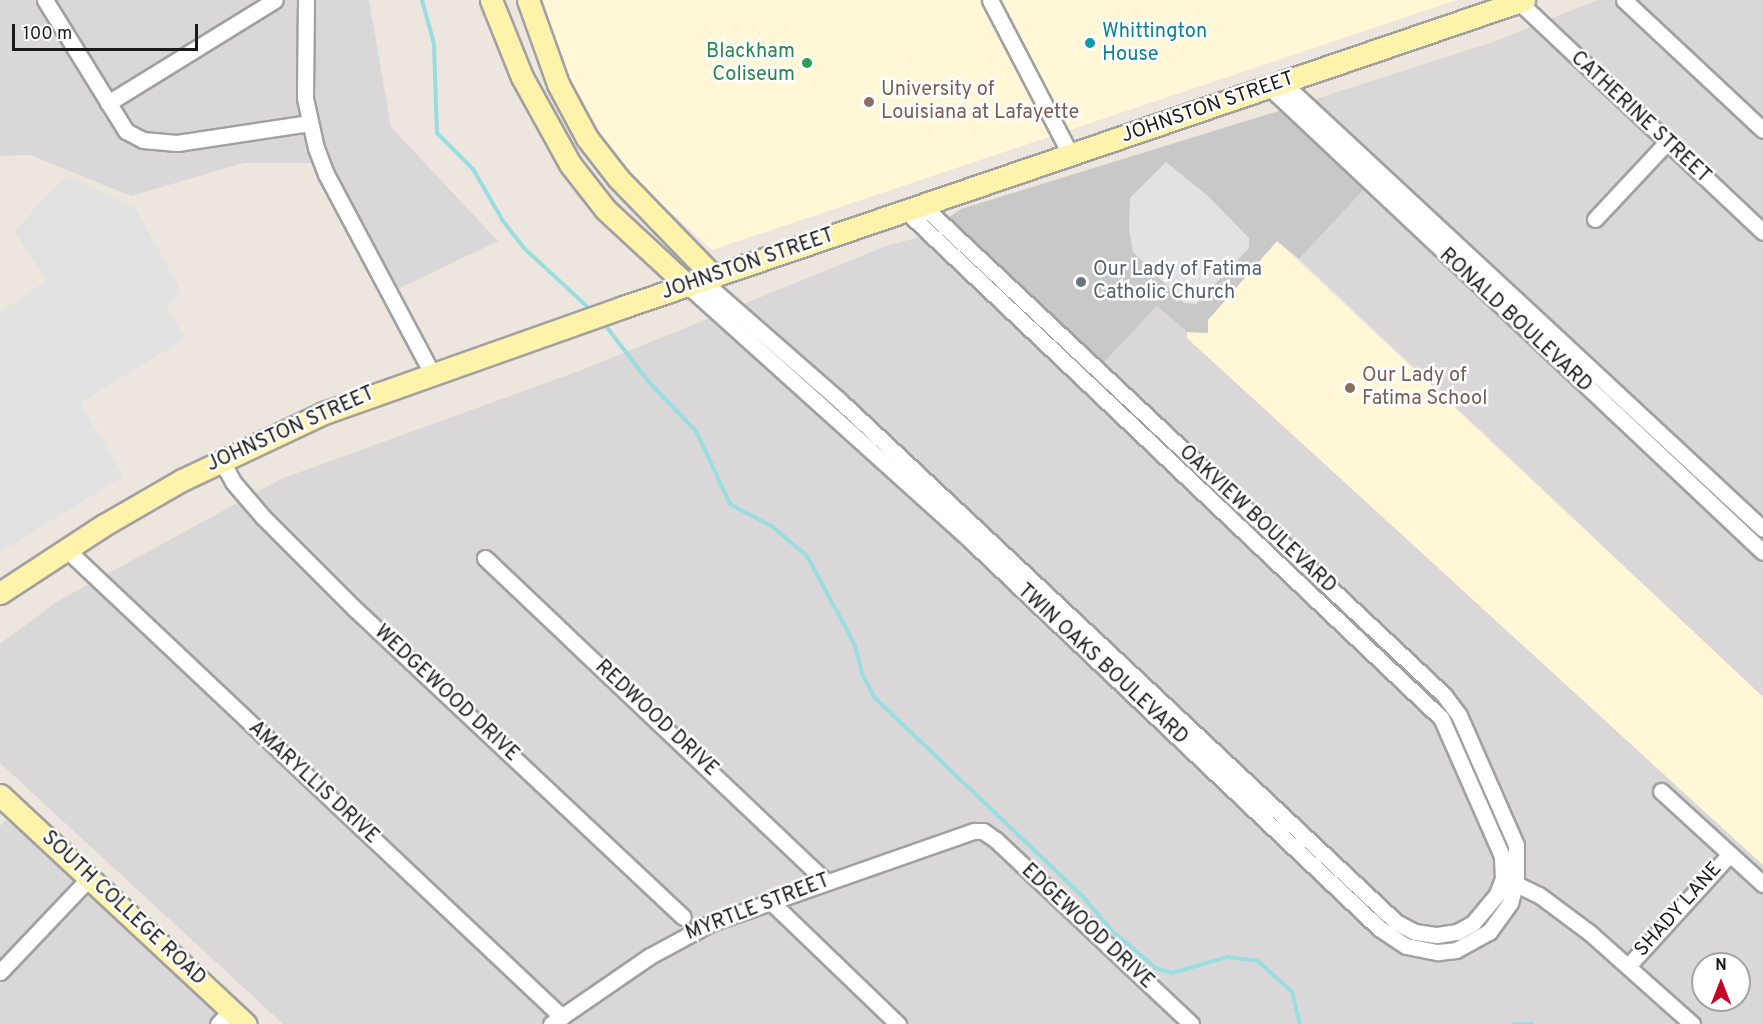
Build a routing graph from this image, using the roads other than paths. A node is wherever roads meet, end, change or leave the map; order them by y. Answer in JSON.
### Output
{"nodes":[{"id":1,"x":45,"y":0,"type":"edge"},
{"id":2,"x":275,"y":0,"type":"edge"},
{"id":3,"x":306,"y":0,"type":"edge"},
{"id":4,"x":491,"y":0,"type":"edge"},
{"id":5,"x":528,"y":0,"type":"edge"},
{"id":6,"x":990,"y":0,"type":"edge"},
{"id":7,"x":1624,"y":0,"type":"edge"},
{"id":8,"x":1522,"y":1,"type":"edge"},
{"id":9,"x":1276,"y":85,"type":"junction"},
{"id":10,"x":108,"y":103,"type":"junction"},
{"id":11,"x":310,"y":123,"type":"junction"},
{"id":12,"x":1763,"y":130,"type":"edge"},
{"id":13,"x":1667,"y":142,"type":"junction"},
{"id":14,"x":1070,"y":154,"type":"junction"},
{"id":15,"x":914,"y":208,"type":"junction"},
{"id":16,"x":1424,"y":213,"type":"junction"},
{"id":17,"x":1594,"y":219,"type":"dead end"},
{"id":18,"x":1412,"y":225,"type":"junction"},
{"id":19,"x":1763,"y":232,"type":"edge"},
{"id":20,"x":702,"y":281,"type":"junction"},
{"id":21,"x":1567,"y":346,"type":"junction"},
{"id":22,"x":1556,"y":358,"type":"junction"},
{"id":23,"x":432,"y":373,"type":"junction"},
{"id":24,"x":221,"y":460,"type":"junction"},
{"id":25,"x":1711,"y":481,"type":"junction"},
{"id":26,"x":1699,"y":493,"type":"junction"},
{"id":27,"x":1763,"y":529,"type":"edge"},
{"id":28,"x":66,"y":549,"type":"junction"},
{"id":29,"x":1763,"y":552,"type":"edge"},
{"id":30,"x":485,"y":558,"type":"dead end"},
{"id":31,"x":0,"y":593,"type":"edge"},
{"id":32,"x":1661,"y":791,"type":"dead end"},
{"id":33,"x":0,"y":795,"type":"edge"},
{"id":34,"x":983,"y":831,"type":"joint"},
{"id":35,"x":1730,"y":854,"type":"junction"},
{"id":36,"x":90,"y":877,"type":"junction"},
{"id":37,"x":1510,"y":880,"type":"junction"},
{"id":38,"x":825,"y":881,"type":"junction"},
{"id":39,"x":1763,"y":884,"type":"edge"},
{"id":40,"x":770,"y":901,"type":"junction"},
{"id":41,"x":683,"y":917,"type":"dead end"},
{"id":42,"x":1629,"y":965,"type":"junction"},
{"id":43,"x":0,"y":972,"type":"edge"},
{"id":44,"x":231,"y":1019,"type":"edge"},
{"id":45,"x":556,"y":1022,"type":"edge"},
{"id":46,"x":898,"y":1024,"type":"edge"},
{"id":47,"x":1191,"y":1024,"type":"edge"},
{"id":48,"x":1692,"y":1024,"type":"edge"}],
"edges":[{"from":1,"to":10,"type":"street"},
{"from":2,"to":10,"type":"street"},
{"from":3,"to":11,"type":"street"},
{"from":4,"to":20,"type":"main road"},
{"from":5,"to":20,"type":"main road"},
{"from":6,"to":14,"type":"street"},
{"from":7,"to":12,"type":"street"},
{"from":8,"to":9,"type":"main road","name":"JOHNSTON STREET"},
{"from":8,"to":13,"type":"street","name":"CATHERINE STREET"},
{"from":9,"to":14,"type":"main road","name":"JOHNSTON STREET"},
{"from":9,"to":16,"type":"street","name":"RONALD BOULEVARD"},
{"from":9,"to":18,"type":"street","name":"RONALD BOULEVARD"},
{"from":10,"to":11,"type":"street"},
{"from":11,"to":23,"type":"street"},
{"from":13,"to":17,"type":"street"},
{"from":13,"to":19,"type":"street","name":"CATHERINE STREET"},
{"from":14,"to":15,"type":"main road","name":"JOHNSTON STREET"},
{"from":15,"to":20,"type":"main road","name":"JOHNSTON STREET"},
{"from":15,"to":37,"type":"street","name":"OAKVIEW BOULEVARD"},
{"from":16,"to":18,"type":"street"},
{"from":16,"to":21,"type":"street","name":"RONALD BOULEVARD"},
{"from":18,"to":22,"type":"street","name":"RONALD BOULEVARD"},
{"from":20,"to":23,"type":"main road","name":"JOHNSTON STREET"},
{"from":20,"to":37,"type":"street","name":"TWIN OAKS BOULEVARD"},
{"from":21,"to":22,"type":"street"},
{"from":21,"to":25,"type":"street","name":"RONALD BOULEVARD"},
{"from":22,"to":26,"type":"street","name":"RONALD BOULEVARD"},
{"from":23,"to":24,"type":"main road","name":"JOHNSTON STREET"},
{"from":24,"to":28,"type":"main road","name":"JOHNSTON STREET"},
{"from":24,"to":41,"type":"street","name":"WEDGEWOOD DRIVE"},
{"from":25,"to":26,"type":"street"},
{"from":25,"to":27,"type":"street","name":"RONALD BOULEVARD"},
{"from":26,"to":29,"type":"street","name":"RONALD BOULEVARD"},
{"from":28,"to":31,"type":"main road","name":"JOHNSTON STREET"},
{"from":28,"to":45,"type":"street","name":"AMARYLLIS DRIVE"},
{"from":30,"to":38,"type":"street","name":"REDWOOD DRIVE"},
{"from":32,"to":35,"type":"street"},
{"from":33,"to":36,"type":"main road","name":"SOUTH COLLEGE ROAD"},
{"from":34,"to":38,"type":"street","name":"MYRTLE STREET"},
{"from":34,"to":47,"type":"street","name":"EDGEWOOD DRIVE"},
{"from":35,"to":39,"type":"street"},
{"from":35,"to":42,"type":"street","name":"SHADY LANE"},
{"from":36,"to":43,"type":"street"},
{"from":36,"to":44,"type":"main road","name":"SOUTH COLLEGE ROAD"},
{"from":37,"to":42,"type":"street"},
{"from":38,"to":40,"type":"street","name":"MYRTLE STREET"},
{"from":40,"to":45,"type":"street","name":"MYRTLE STREET"},
{"from":40,"to":46,"type":"street"},
{"from":42,"to":48,"type":"street"}]}
